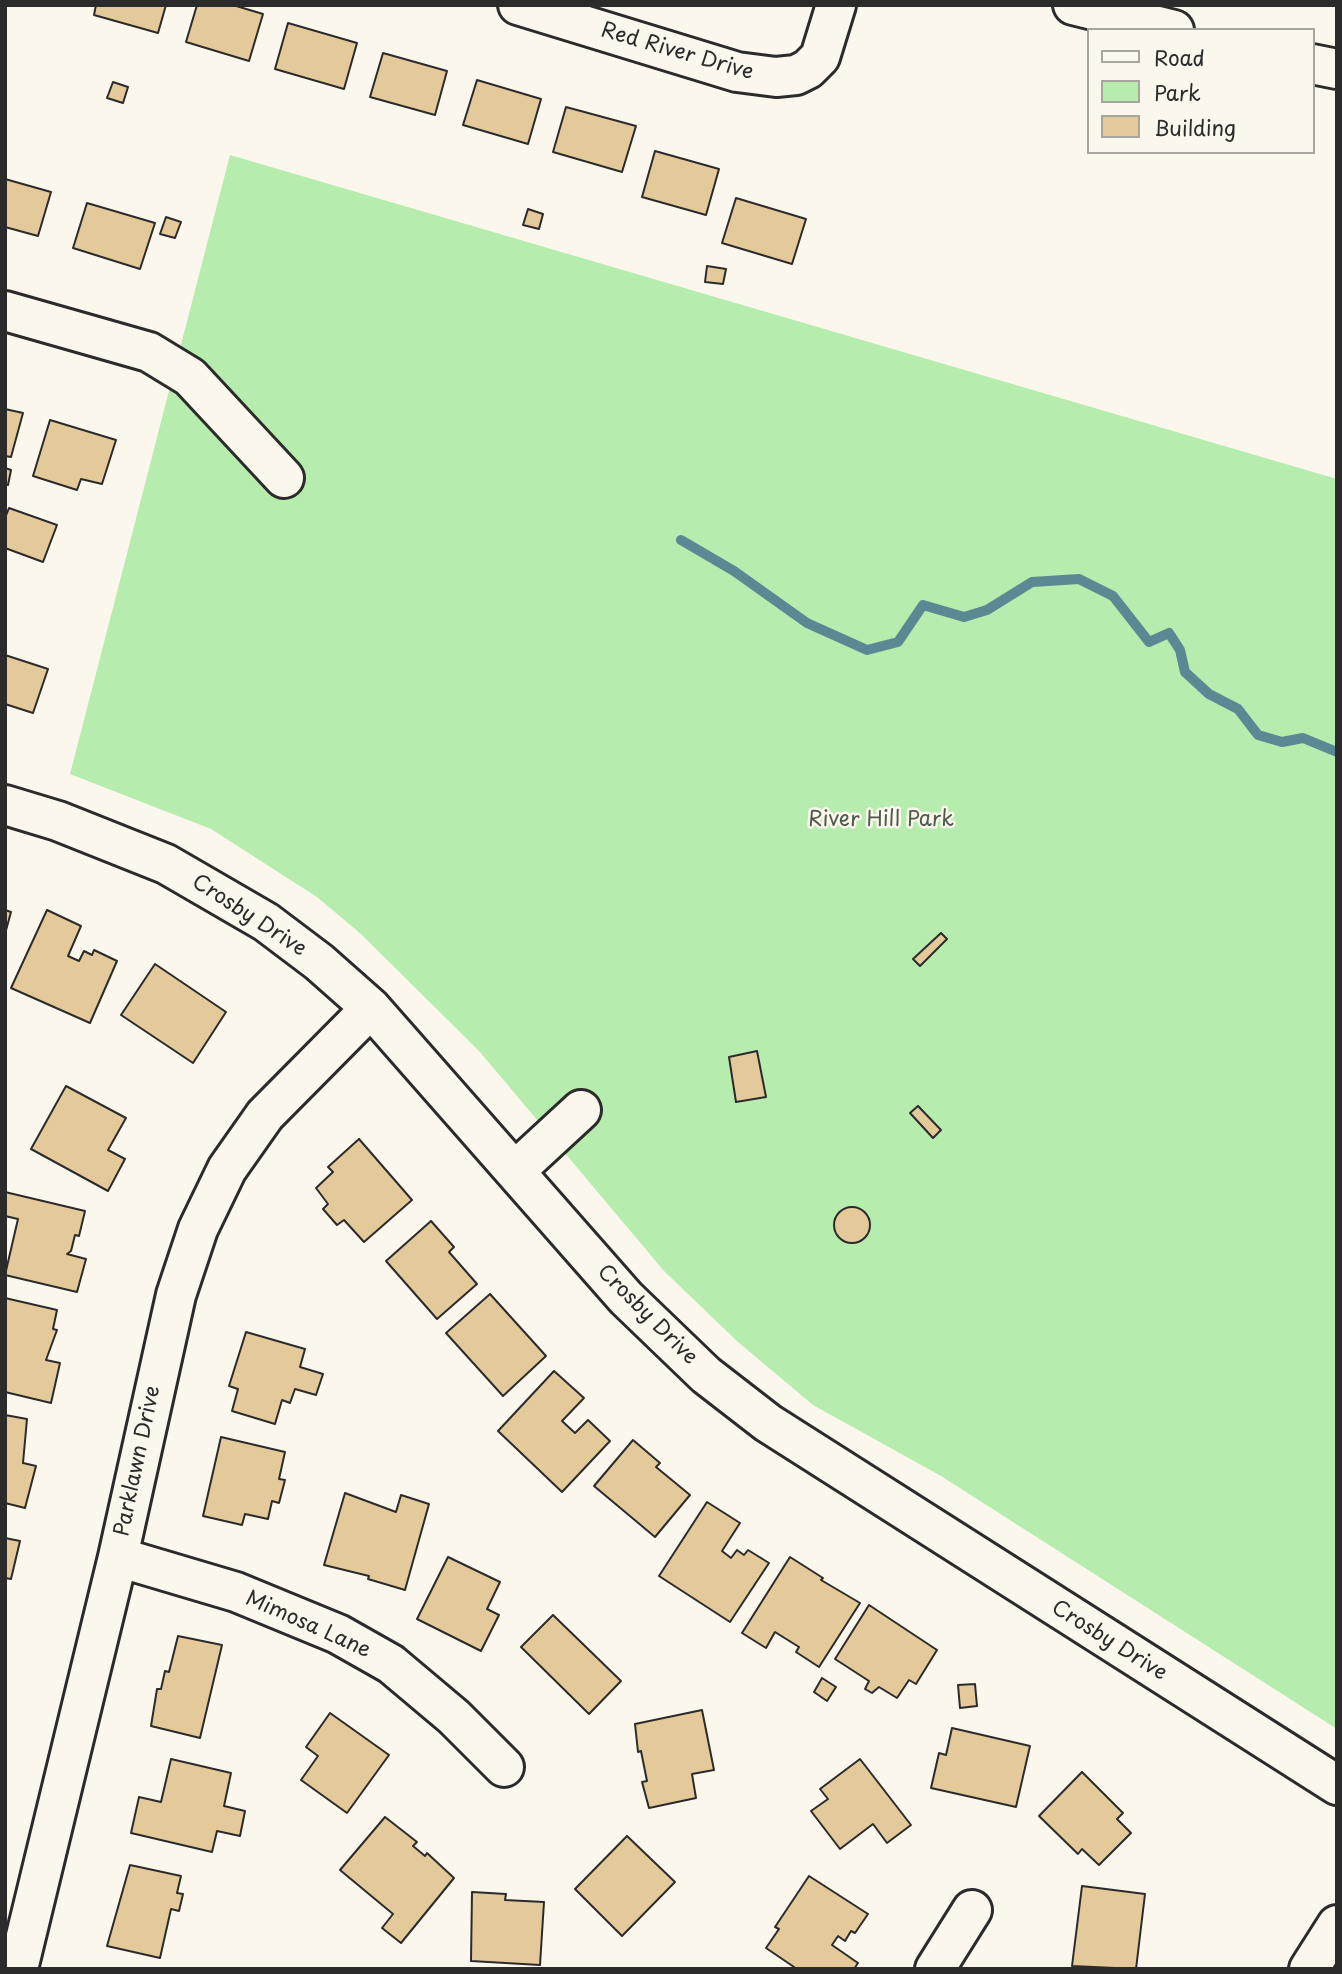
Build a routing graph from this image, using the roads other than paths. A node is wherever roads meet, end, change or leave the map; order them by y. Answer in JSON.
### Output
{"nodes":[{"id":1,"x":518,"y":5,"type":"edge"},
{"id":2,"x":836,"y":5,"type":"edge"},
{"id":3,"x":1073,"y":5,"type":"edge"},
{"id":4,"x":1166,"y":28,"type":"edge"},
{"id":5,"x":1314,"y":64,"type":"edge"},
{"id":6,"x":1337,"y":69,"type":"edge"},
{"id":7,"x":5,"y":311,"type":"edge"},
{"id":8,"x":284,"y":478,"type":"dead end"},
{"id":9,"x":5,"y":805,"type":"edge"},
{"id":10,"x":371,"y":1008,"type":"junction"},
{"id":11,"x":581,"y":1110,"type":"dead end"},
{"id":12,"x":516,"y":1170,"type":"junction"},
{"id":13,"x":118,"y":1557,"type":"junction"},
{"id":14,"x":503,"y":1767,"type":"dead end"},
{"id":15,"x":1337,"y":1785,"type":"edge"},
{"id":16,"x":972,"y":1910,"type":"dead end"},
{"id":17,"x":1337,"y":1925,"type":"edge"},
{"id":18,"x":18,"y":1969,"type":"edge"},
{"id":19,"x":935,"y":1969,"type":"edge"},
{"id":20,"x":1309,"y":1969,"type":"edge"}],
"edges":[{"from":1,"to":2,"type":"street","name":"Red River Drive"},
{"from":3,"to":4,"type":"street"},
{"from":5,"to":6,"type":"street"},
{"from":7,"to":8,"type":"street"},
{"from":9,"to":10,"type":"street","name":"Crosby Drive"},
{"from":10,"to":12,"type":"street","name":"Crosby Drive"},
{"from":10,"to":13,"type":"street","name":"Parklawn Drive"},
{"from":11,"to":12,"type":"street"},
{"from":12,"to":15,"type":"street","name":"Crosby Drive"},
{"from":13,"to":14,"type":"street","name":"Mimosa Lane"},
{"from":13,"to":18,"type":"street","name":"Parklawn Drive"},
{"from":16,"to":19,"type":"street"},
{"from":17,"to":20,"type":"street"}]}
